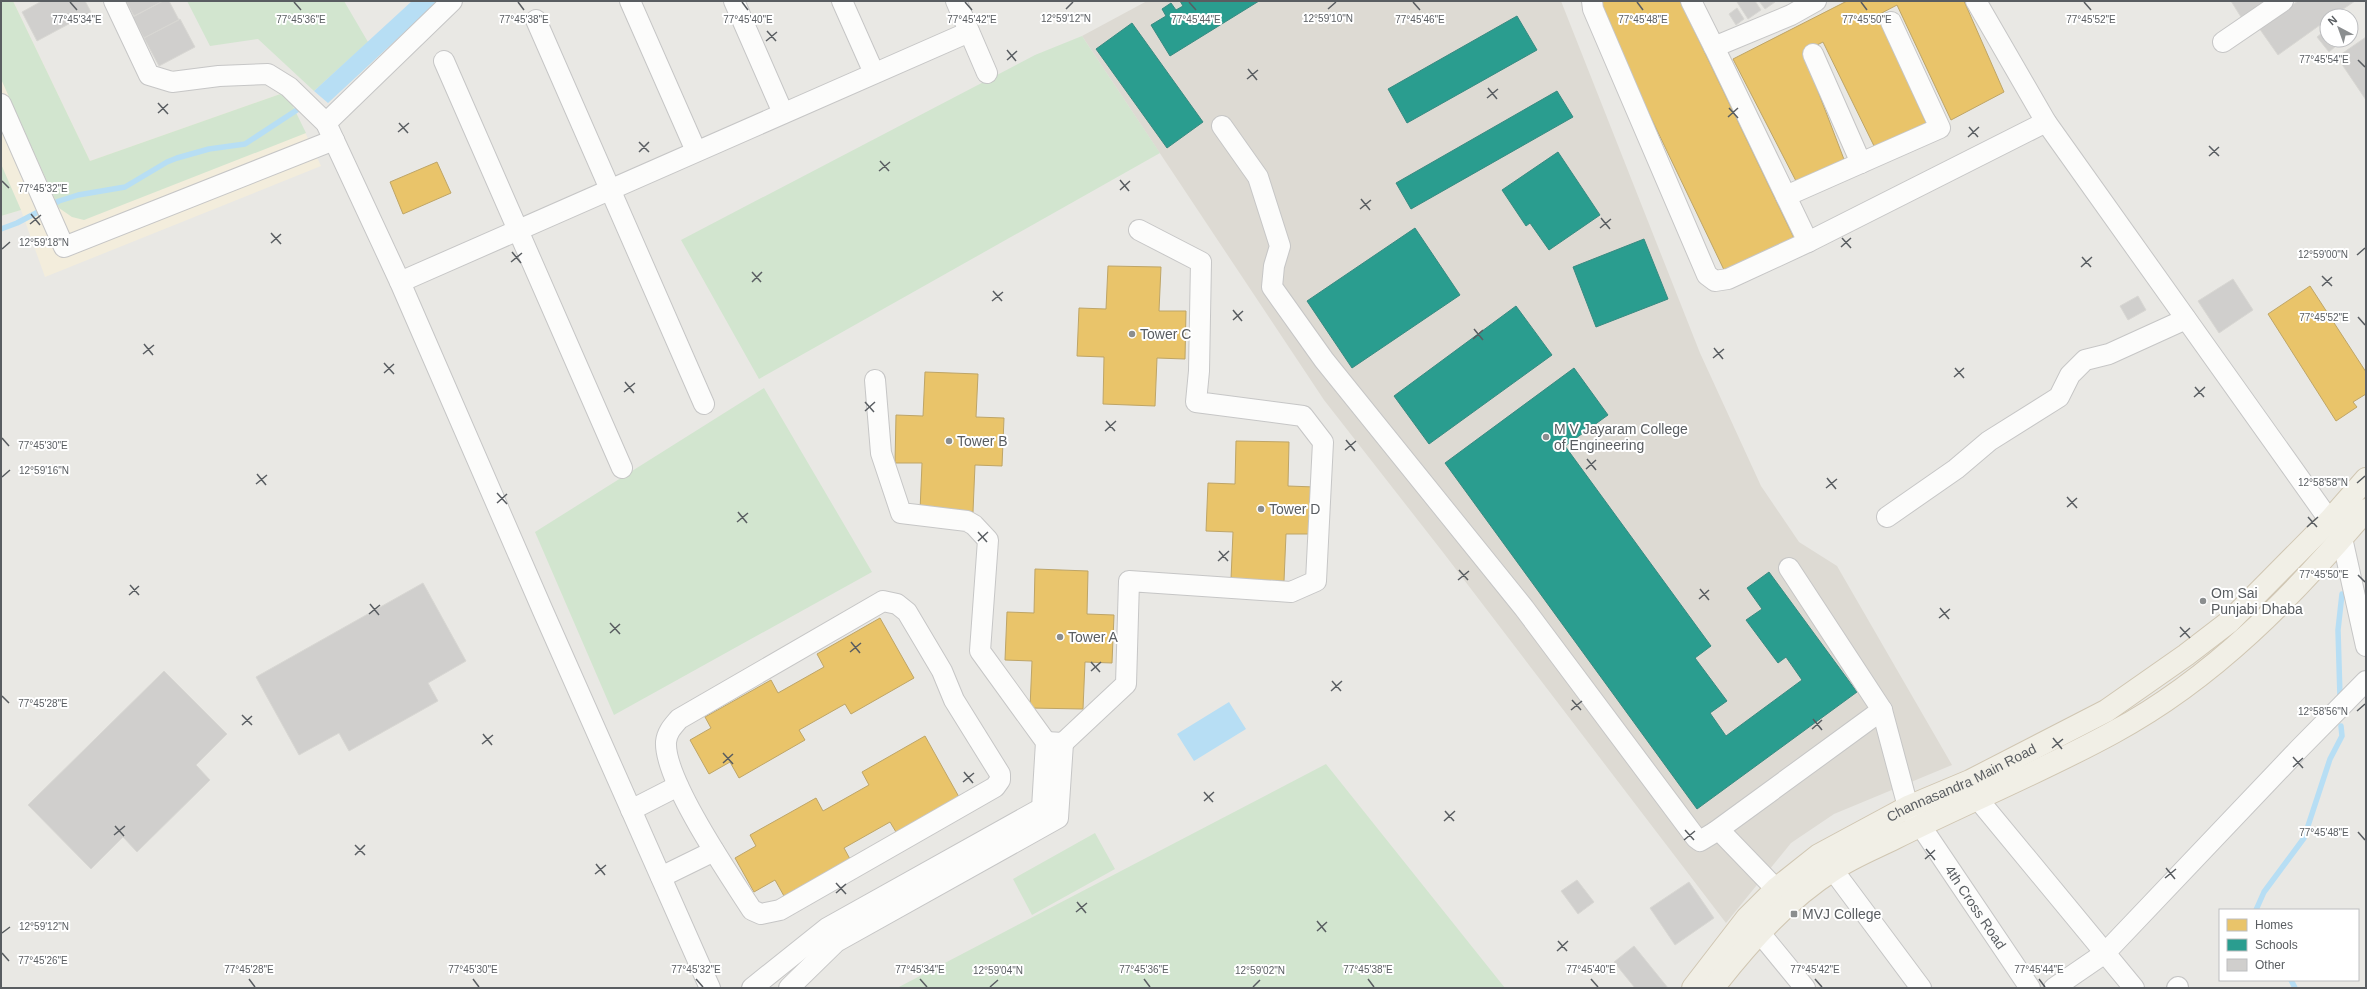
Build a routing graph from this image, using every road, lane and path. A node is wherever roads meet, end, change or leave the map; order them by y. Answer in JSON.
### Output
{"nodes":[{"id":1,"x":114,"y":1,"type":"edge"},
{"id":2,"x":452,"y":1,"type":"edge"},
{"id":3,"x":630,"y":1,"type":"edge"},
{"id":4,"x":734,"y":1,"type":"edge"},
{"id":5,"x":842,"y":1,"type":"edge"},
{"id":6,"x":956,"y":1,"type":"edge"},
{"id":7,"x":1592,"y":1,"type":"edge"},
{"id":8,"x":1691,"y":1,"type":"edge"},
{"id":9,"x":1816,"y":1,"type":"edge"},
{"id":10,"x":1976,"y":1,"type":"edge"},
{"id":11,"x":2283,"y":1,"type":"edge"},
{"id":12,"x":536,"y":20,"type":"dead end"},
{"id":13,"x":1891,"y":22,"type":"dead end"},
{"id":14,"x":969,"y":32,"type":"junction"},
{"id":15,"x":2223,"y":42,"type":"dead end"},
{"id":16,"x":1714,"y":46,"type":"junction"},
{"id":17,"x":1813,"y":54,"type":"dead end"},
{"id":18,"x":444,"y":61,"type":"dead end"},
{"id":19,"x":874,"y":73,"type":"junction"},
{"id":20,"x":988,"y":74,"type":"dead end"},
{"id":21,"x":1,"y":104,"type":"edge"},
{"id":22,"x":783,"y":113,"type":"junction"},
{"id":23,"x":320,"y":120,"type":"junction"},
{"id":24,"x":2046,"y":122,"type":"junction"},
{"id":25,"x":1222,"y":126,"type":"dead end"},
{"id":26,"x":696,"y":151,"type":"junction"},
{"id":27,"x":1861,"y":163,"type":"junction"},
{"id":28,"x":610,"y":189,"type":"junction"},
{"id":29,"x":1786,"y":196,"type":"junction"},
{"id":30,"x":517,"y":229,"type":"junction"},
{"id":31,"x":1139,"y":230,"type":"dead end"},
{"id":32,"x":1808,"y":242,"type":"junction"},
{"id":33,"x":400,"y":282,"type":"junction"},
{"id":34,"x":2186,"y":319,"type":"junction"},
{"id":35,"x":875,"y":380,"type":"dead end"},
{"id":36,"x":704,"y":404,"type":"dead end"},
{"id":37,"x":622,"y":468,"type":"dead end"},
{"id":38,"x":2366,"y":479,"type":"edge"},
{"id":39,"x":2366,"y":510,"type":"edge"},
{"id":40,"x":1887,"y":517,"type":"dead end"},
{"id":41,"x":2330,"y":520,"type":"junction"},
{"id":42,"x":2342,"y":538,"type":"junction"},
{"id":43,"x":1789,"y":568,"type":"dead end"},
{"id":44,"x":2366,"y":646,"type":"edge"},
{"id":45,"x":2192,"y":651,"type":"junction"},
{"id":46,"x":2208,"y":670,"type":"junction"},
{"id":47,"x":2366,"y":681,"type":"edge"},
{"id":48,"x":1882,"y":710,"type":"junction"},
{"id":49,"x":1055,"y":742,"type":"junction"},
{"id":50,"x":678,"y":786,"type":"junction"},
{"id":51,"x":1977,"y":798,"type":"junction"},
{"id":52,"x":1908,"y":807,"type":"junction"},
{"id":53,"x":631,"y":810,"type":"junction"},
{"id":54,"x":1919,"y":826,"type":"junction"},
{"id":55,"x":1715,"y":832,"type":"junction"},
{"id":56,"x":714,"y":851,"type":"junction"},
{"id":57,"x":1833,"y":870,"type":"junction"},
{"id":58,"x":661,"y":877,"type":"junction"},
{"id":59,"x":1776,"y":889,"type":"junction"},
{"id":60,"x":1753,"y":925,"type":"junction"},
{"id":61,"x":2105,"y":953,"type":"junction"},
{"id":62,"x":710,"y":988,"type":"edge"},
{"id":63,"x":752,"y":988,"type":"edge"},
{"id":64,"x":788,"y":988,"type":"edge"},
{"id":65,"x":1693,"y":988,"type":"edge"},
{"id":66,"x":1713,"y":988,"type":"edge"},
{"id":67,"x":1805,"y":988,"type":"edge"},
{"id":68,"x":1921,"y":988,"type":"edge"},
{"id":69,"x":2030,"y":988,"type":"edge"},
{"id":70,"x":2054,"y":988,"type":"edge"},
{"id":71,"x":2134,"y":988,"type":"edge"}],
"edges":[{"from":1,"to":23,"type":"street"},
{"from":2,"to":23,"type":"street"},
{"from":3,"to":26,"type":"street"},
{"from":4,"to":22,"type":"street"},
{"from":5,"to":19,"type":"street"},
{"from":6,"to":14,"type":"street"},
{"from":7,"to":32,"type":"street"},
{"from":8,"to":16,"type":"street"},
{"from":9,"to":16,"type":"street"},
{"from":10,"to":24,"type":"street"},
{"from":11,"to":15,"type":"street"},
{"from":12,"to":28,"type":"street"},
{"from":13,"to":27,"type":"street"},
{"from":14,"to":19,"type":"street"},
{"from":14,"to":20,"type":"street"},
{"from":16,"to":29,"type":"street"},
{"from":17,"to":27,"type":"street"},
{"from":18,"to":30,"type":"street"},
{"from":19,"to":22,"type":"street"},
{"from":21,"to":23,"type":"street"},
{"from":22,"to":26,"type":"street"},
{"from":23,"to":33,"type":"street"},
{"from":24,"to":32,"type":"street"},
{"from":24,"to":34,"type":"street"},
{"from":25,"to":55,"type":"street"},
{"from":26,"to":28,"type":"street"},
{"from":27,"to":29,"type":"street"},
{"from":28,"to":30,"type":"street"},
{"from":28,"to":36,"type":"street"},
{"from":29,"to":32,"type":"street"},
{"from":30,"to":33,"type":"street"},
{"from":30,"to":37,"type":"street"},
{"from":31,"to":49,"type":"street"},
{"from":33,"to":53,"type":"street"},
{"from":34,"to":40,"type":"street"},
{"from":34,"to":41,"type":"street"},
{"from":35,"to":49,"type":"street"},
{"from":38,"to":41,"type":"main road","name":"Channasandra Main Road"},
{"from":39,"to":42,"type":"main road","name":"Channasandra Main Road"},
{"from":41,"to":42,"type":"street"},
{"from":41,"to":45,"type":"main road","name":"Channasandra Main Road"},
{"from":42,"to":44,"type":"street"},
{"from":42,"to":46,"type":"main road","name":"Channasandra Main Road"},
{"from":43,"to":48,"type":"street","name":"4th Cross Road"},
{"from":45,"to":46,"type":"main road"},
{"from":45,"to":52,"type":"main road","name":"Channasandra Main Road"},
{"from":46,"to":51,"type":"main road","name":"Channasandra Main Road"},
{"from":47,"to":61,"type":"street"},
{"from":48,"to":52,"type":"street","name":"4th Cross Road"},
{"from":48,"to":55,"type":"street"},
{"from":49,"to":63,"type":"street"},
{"from":49,"to":64,"type":"street"},
{"from":50,"to":53,"type":"street"},
{"from":50,"to":56,"type":"street"},
{"from":50,"to":56,"type":"street"},
{"from":51,"to":54,"type":"main road","name":"Channasandra Main Road"},
{"from":51,"to":61,"type":"street"},
{"from":52,"to":54,"type":"street","name":"4th Cross Road"},
{"from":52,"to":59,"type":"main road","name":"Channasandra Main Road"},
{"from":53,"to":58,"type":"street"},
{"from":54,"to":57,"type":"main road","name":"Channasandra Main Road"},
{"from":54,"to":69,"type":"street","name":"4th Cross Road"},
{"from":55,"to":59,"type":"street"},
{"from":56,"to":58,"type":"street"},
{"from":57,"to":60,"type":"main road","name":"Channasandra Main Road"},
{"from":57,"to":68,"type":"street"},
{"from":58,"to":62,"type":"street"},
{"from":59,"to":60,"type":"main road","name":"Channasandra Main Road"},
{"from":60,"to":65,"type":"main road","name":"Channasandra Main Road"},
{"from":60,"to":66,"type":"main road","name":"Channasandra Main Road"},
{"from":60,"to":67,"type":"street"},
{"from":61,"to":70,"type":"street"},
{"from":61,"to":71,"type":"street"}]}
